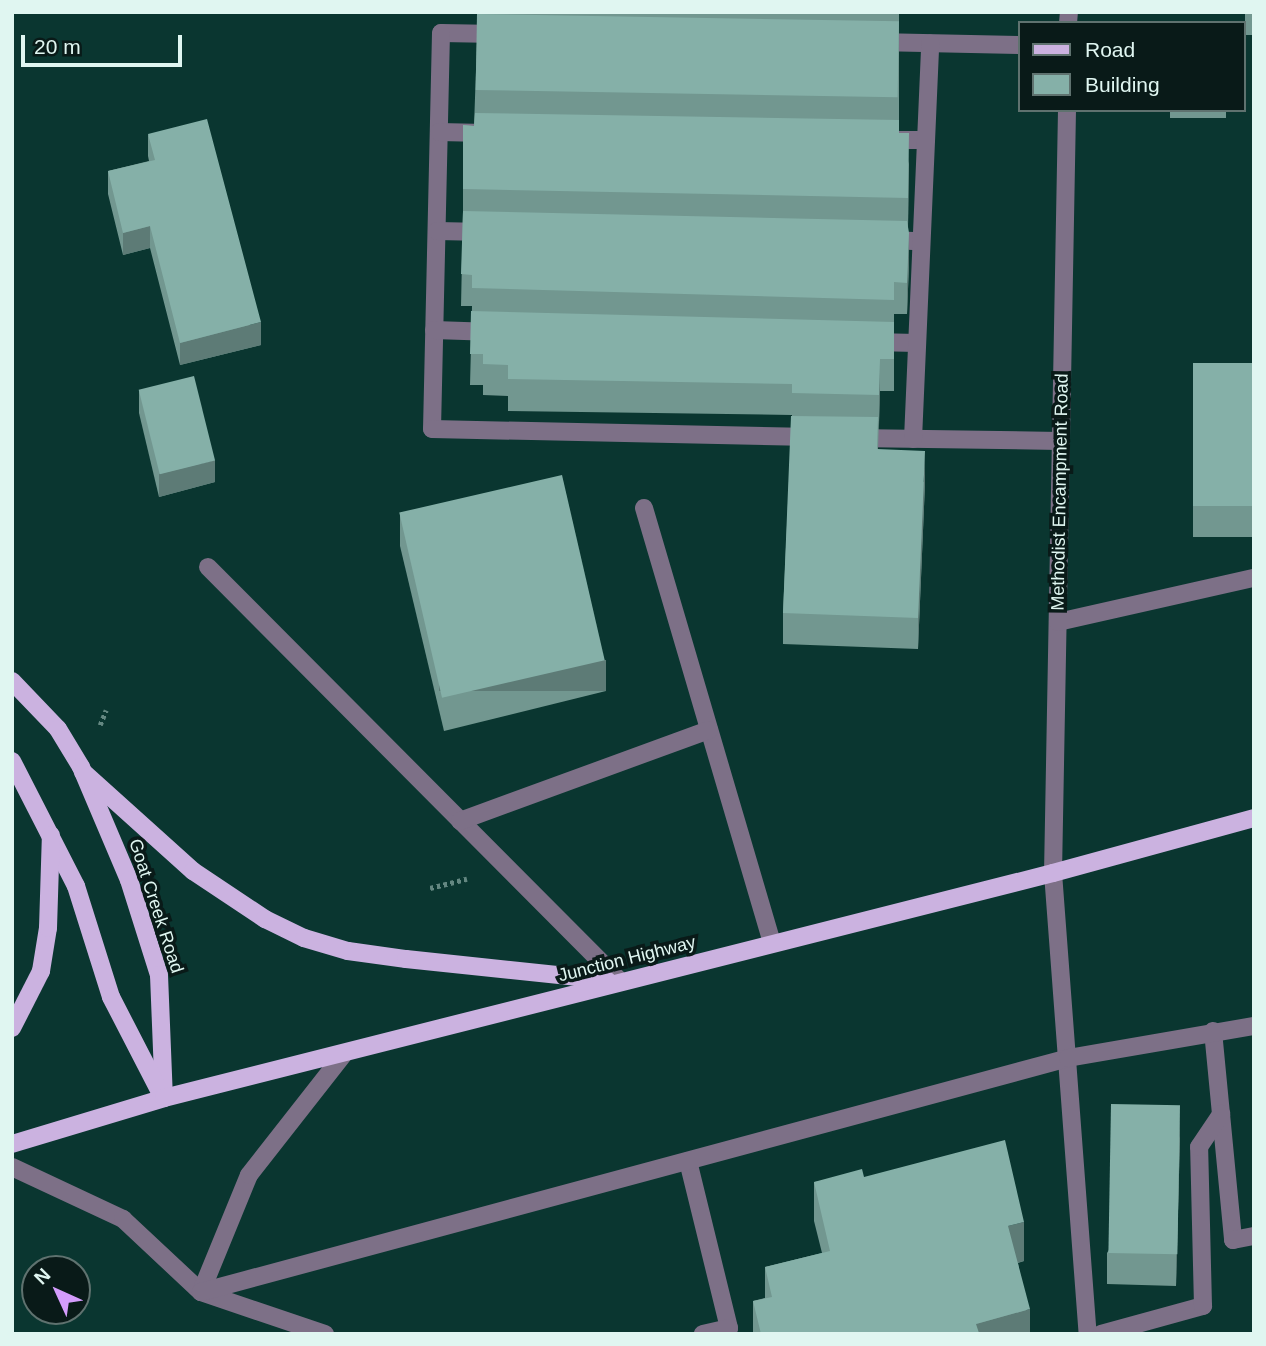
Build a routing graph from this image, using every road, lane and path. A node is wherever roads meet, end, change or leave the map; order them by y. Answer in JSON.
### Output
{"nodes":[{"id":1,"x":511,"y":35,"type":"edge"},
{"id":2,"x":860,"y":42,"type":"edge"},
{"id":3,"x":930,"y":43,"type":"junction"},
{"id":4,"x":1018,"y":45,"type":"edge"},
{"id":5,"x":1067,"y":112,"type":"edge"},
{"id":6,"x":439,"y":132,"type":"junction"},
{"id":7,"x":509,"y":134,"type":"edge"},
{"id":8,"x":870,"y":139,"type":"edge"},
{"id":9,"x":926,"y":140,"type":"junction"},
{"id":10,"x":437,"y":231,"type":"junction"},
{"id":11,"x":506,"y":232,"type":"edge"},
{"id":12,"x":866,"y":240,"type":"edge"},
{"id":13,"x":921,"y":241,"type":"junction"},
{"id":14,"x":434,"y":330,"type":"junction"},
{"id":15,"x":517,"y":332,"type":"edge"},
{"id":16,"x":848,"y":341,"type":"edge"},
{"id":17,"x":916,"y":343,"type":"junction"},
{"id":18,"x":913,"y":439,"type":"junction"},
{"id":19,"x":1060,"y":442,"type":"junction"},
{"id":20,"x":644,"y":508,"type":"dead end"},
{"id":21,"x":208,"y":567,"type":"dead end"},
{"id":22,"x":1254,"y":578,"type":"edge"},
{"id":23,"x":1058,"y":622,"type":"junction"},
{"id":24,"x":12,"y":681,"type":"edge"},
{"id":25,"x":709,"y":730,"type":"junction"},
{"id":26,"x":12,"y":761,"type":"edge"},
{"id":27,"x":83,"y":772,"type":"junction"},
{"id":28,"x":1254,"y":818,"type":"edge"},
{"id":29,"x":460,"y":821,"type":"junction"},
{"id":30,"x":51,"y":831,"type":"junction"},
{"id":31,"x":1053,"y":873,"type":"junction"},
{"id":32,"x":772,"y":943,"type":"junction"},
{"id":33,"x":621,"y":982,"type":"junction"},
{"id":34,"x":1254,"y":1026,"type":"edge"},
{"id":35,"x":12,"y":1028,"type":"edge"},
{"id":36,"x":1213,"y":1031,"type":"junction"},
{"id":37,"x":344,"y":1054,"type":"junction"},
{"id":38,"x":1068,"y":1058,"type":"junction"},
{"id":39,"x":164,"y":1098,"type":"junction"},
{"id":40,"x":1221,"y":1114,"type":"junction"},
{"id":41,"x":12,"y":1144,"type":"edge"},
{"id":42,"x":688,"y":1161,"type":"junction"},
{"id":43,"x":12,"y":1167,"type":"edge"},
{"id":44,"x":1254,"y":1236,"type":"edge"},
{"id":45,"x":201,"y":1292,"type":"junction"},
{"id":46,"x":325,"y":1334,"type":"edge"},
{"id":47,"x":703,"y":1334,"type":"edge"},
{"id":48,"x":1088,"y":1334,"type":"edge"},
{"id":49,"x":1101,"y":1334,"type":"edge"}],
"edges":[{"from":1,"to":6,"type":"street"},
{"from":2,"to":3,"type":"street"},
{"from":3,"to":4,"type":"street"},
{"from":3,"to":9,"type":"street"},
{"from":5,"to":19,"type":"street","name":"Methodist Encampment Road"},
{"from":6,"to":7,"type":"street"},
{"from":6,"to":10,"type":"street"},
{"from":8,"to":9,"type":"street"},
{"from":9,"to":13,"type":"street"},
{"from":10,"to":11,"type":"street"},
{"from":10,"to":14,"type":"street"},
{"from":12,"to":13,"type":"street"},
{"from":13,"to":17,"type":"street"},
{"from":14,"to":15,"type":"street"},
{"from":14,"to":18,"type":"street"},
{"from":16,"to":17,"type":"street"},
{"from":17,"to":18,"type":"street"},
{"from":18,"to":19,"type":"street"},
{"from":19,"to":23,"type":"street","name":"Methodist Encampment Road"},
{"from":20,"to":25,"type":"street"},
{"from":21,"to":29,"type":"street"},
{"from":22,"to":23,"type":"street"},
{"from":23,"to":31,"type":"street","name":"Methodist Encampment Road"},
{"from":24,"to":27,"type":"main road","name":"Goat Creek Road"},
{"from":25,"to":29,"type":"street"},
{"from":25,"to":32,"type":"street"},
{"from":26,"to":30,"type":"main road"},
{"from":27,"to":33,"type":"main road"},
{"from":27,"to":39,"type":"main road","name":"Goat Creek Road"},
{"from":28,"to":31,"type":"main road","name":"Junction Highway"},
{"from":29,"to":33,"type":"street"},
{"from":30,"to":35,"type":"main road"},
{"from":30,"to":39,"type":"main road"},
{"from":31,"to":32,"type":"main road","name":"Junction Highway"},
{"from":31,"to":38,"type":"street","name":"Methodist Encampment Road"},
{"from":32,"to":33,"type":"main road","name":"Junction Highway"},
{"from":33,"to":37,"type":"main road","name":"Junction Highway"},
{"from":34,"to":36,"type":"street"},
{"from":36,"to":38,"type":"street"},
{"from":36,"to":40,"type":"street"},
{"from":37,"to":39,"type":"main road","name":"Junction Highway"},
{"from":37,"to":45,"type":"street"},
{"from":38,"to":42,"type":"street"},
{"from":38,"to":48,"type":"street","name":"Methodist Encampment Road"},
{"from":39,"to":41,"type":"main road","name":"Junction Highway"},
{"from":40,"to":44,"type":"street"},
{"from":40,"to":49,"type":"street"},
{"from":42,"to":45,"type":"street"},
{"from":42,"to":47,"type":"street"},
{"from":43,"to":45,"type":"street"},
{"from":45,"to":46,"type":"street"}]}
